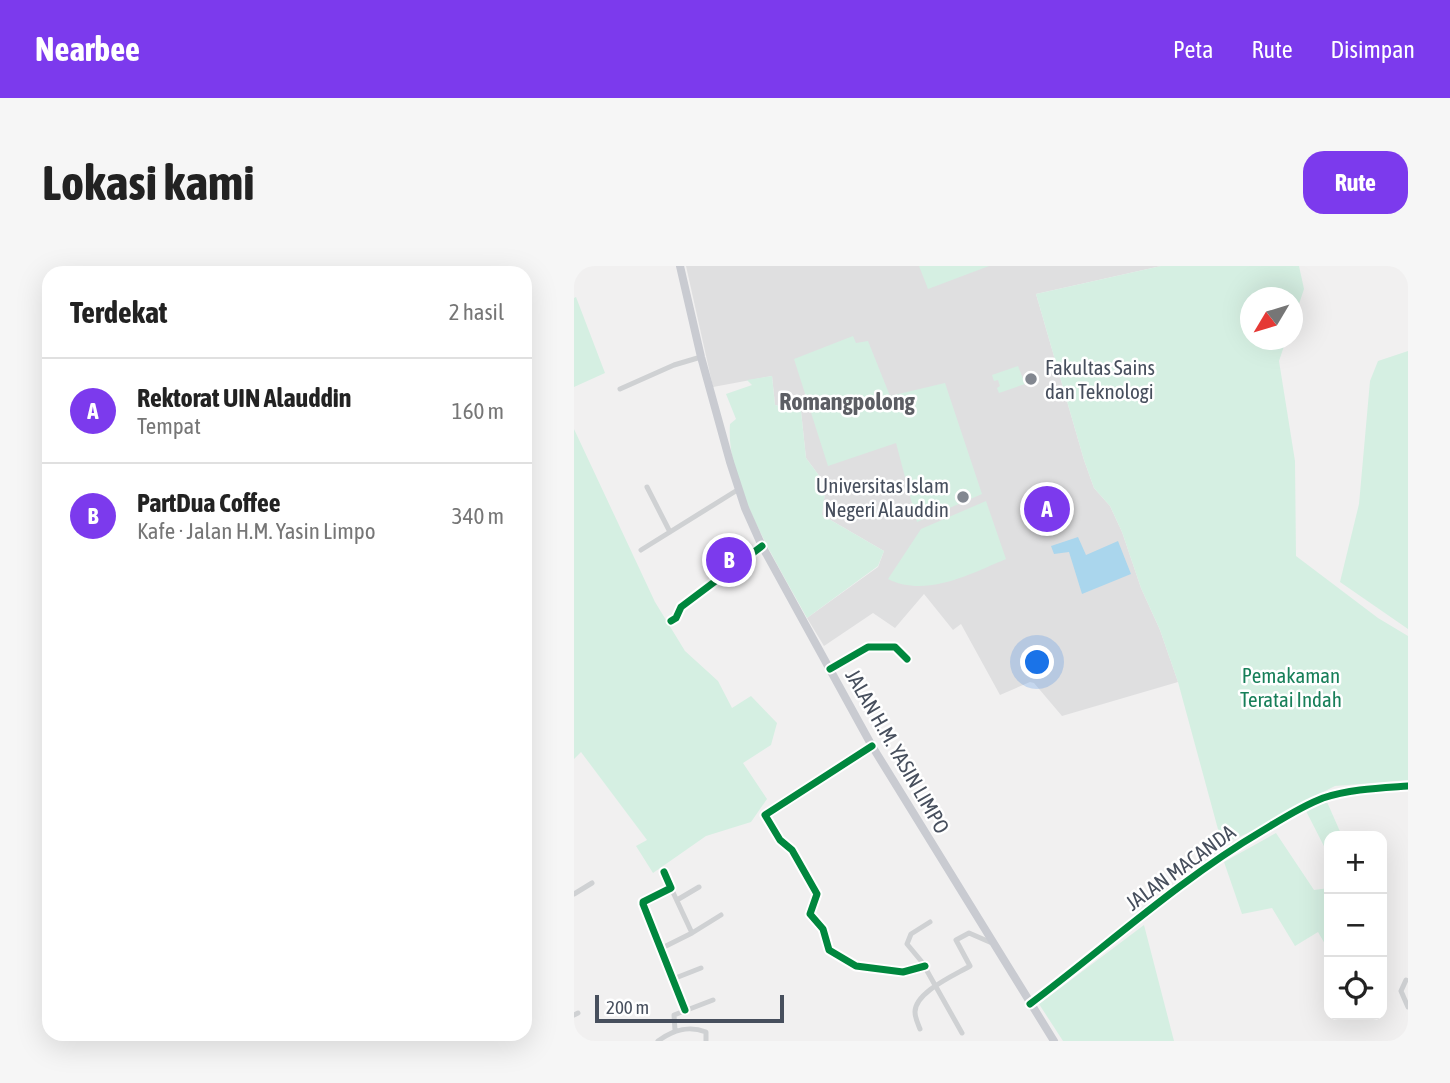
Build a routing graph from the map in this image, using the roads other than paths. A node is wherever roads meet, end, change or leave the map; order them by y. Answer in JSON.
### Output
{"nodes":[{"id":1,"x":680,"y":266,"type":"edge"},
{"id":2,"x":701,"y":357,"type":"junction"},
{"id":3,"x":620,"y":388,"type":"dead end"},
{"id":4,"x":647,"y":487,"type":"dead end"},
{"id":5,"x":738,"y":489,"type":"junction"},
{"id":6,"x":670,"y":532,"type":"junction"},
{"id":7,"x":762,"y":546,"type":"junction"},
{"id":8,"x":641,"y":550,"type":"dead end"},
{"id":9,"x":671,"y":621,"type":"dead end"},
{"id":10,"x":907,"y":659,"type":"dead end"},
{"id":11,"x":830,"y":669,"type":"junction"},
{"id":12,"x":872,"y":746,"type":"junction"},
{"id":13,"x":1408,"y":786,"type":"edge"},
{"id":14,"x":664,"y":872,"type":"dead end"},
{"id":15,"x":592,"y":883,"type":"dead end"},
{"id":16,"x":699,"y":887,"type":"dead end"},
{"id":17,"x":671,"y":888,"type":"junction"},
{"id":18,"x":574,"y":894,"type":"edge"},
{"id":19,"x":677,"y":900,"type":"junction"},
{"id":20,"x":721,"y":915,"type":"dead end"},
{"id":21,"x":930,"y":922,"type":"dead end"},
{"id":22,"x":692,"y":933,"type":"junction"},
{"id":23,"x":992,"y":943,"type":"junction"},
{"id":24,"x":662,"y":948,"type":"junction"},
{"id":25,"x":925,"y":966,"type":"junction"},
{"id":26,"x":701,"y":968,"type":"dead end"},
{"id":27,"x":673,"y":979,"type":"junction"},
{"id":28,"x":1406,"y":980,"type":"dead end"},
{"id":29,"x":936,"y":985,"type":"junction"},
{"id":30,"x":712,"y":1000,"type":"dead end"},
{"id":31,"x":1030,"y":1004,"type":"junction"},
{"id":32,"x":1408,"y":1007,"type":"edge"},
{"id":33,"x":685,"y":1010,"type":"junction"},
{"id":34,"x":920,"y":1028,"type":"dead end"},
{"id":35,"x":676,"y":1030,"type":"junction"},
{"id":36,"x":962,"y":1033,"type":"dead end"},
{"id":37,"x":658,"y":1041,"type":"edge"},
{"id":38,"x":706,"y":1041,"type":"edge"},
{"id":39,"x":1054,"y":1041,"type":"edge"}],
"edges":[{"from":1,"to":2,"type":"main road","name":"JALAN H.M. YASIN LIMPO"},
{"from":2,"to":3,"type":"street"},
{"from":2,"to":5,"type":"main road","name":"JALAN H.M. YASIN LIMPO"},
{"from":4,"to":6,"type":"street"},
{"from":5,"to":6,"type":"street"},
{"from":5,"to":7,"type":"main road","name":"JALAN H.M. YASIN LIMPO"},
{"from":6,"to":8,"type":"street"},
{"from":7,"to":9,"type":"street"},
{"from":7,"to":11,"type":"main road","name":"JALAN H.M. YASIN LIMPO"},
{"from":10,"to":11,"type":"street"},
{"from":11,"to":12,"type":"main road","name":"JALAN H.M. YASIN LIMPO"},
{"from":12,"to":23,"type":"main road","name":"JALAN H.M. YASIN LIMPO"},
{"from":12,"to":25,"type":"street"},
{"from":13,"to":31,"type":"street","name":"JALAN MACANDA"},
{"from":14,"to":17,"type":"street"},
{"from":15,"to":18,"type":"street"},
{"from":16,"to":19,"type":"street"},
{"from":17,"to":19,"type":"street"},
{"from":17,"to":24,"type":"street"},
{"from":19,"to":22,"type":"street"},
{"from":20,"to":22,"type":"street"},
{"from":21,"to":25,"type":"street"},
{"from":22,"to":24,"type":"street"},
{"from":23,"to":29,"type":"street"},
{"from":23,"to":31,"type":"main road","name":"JALAN H.M. YASIN LIMPO"},
{"from":24,"to":27,"type":"street"},
{"from":25,"to":29,"type":"street"},
{"from":26,"to":27,"type":"street"},
{"from":27,"to":33,"type":"street"},
{"from":28,"to":32,"type":"street"},
{"from":29,"to":34,"type":"street"},
{"from":29,"to":36,"type":"street"},
{"from":30,"to":33,"type":"street"},
{"from":31,"to":39,"type":"main road","name":"JALAN H.M. YASIN LIMPO"},
{"from":33,"to":35,"type":"street"},
{"from":35,"to":37,"type":"street"},
{"from":35,"to":38,"type":"street"}]}
